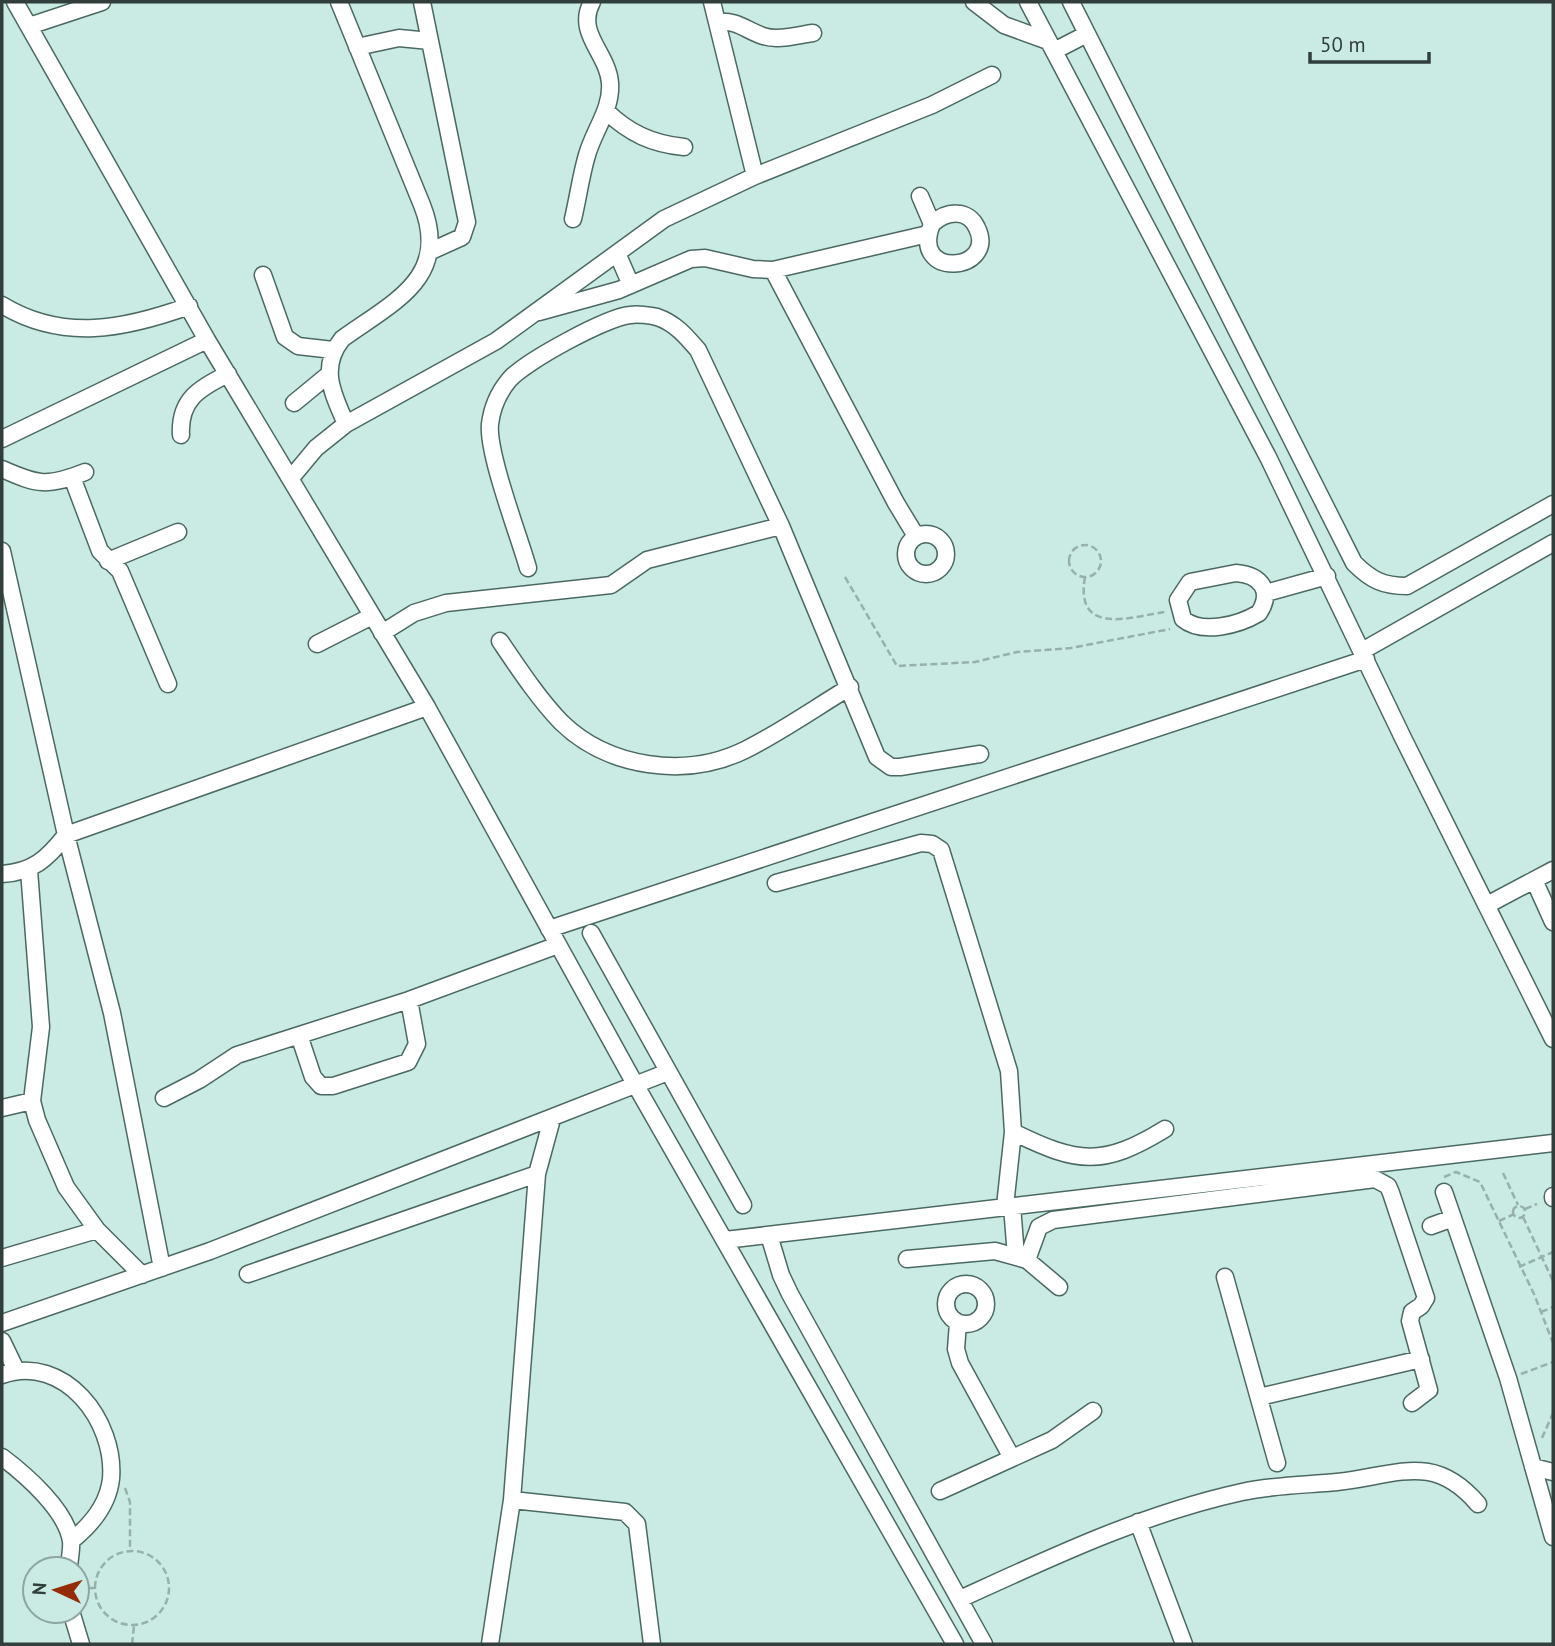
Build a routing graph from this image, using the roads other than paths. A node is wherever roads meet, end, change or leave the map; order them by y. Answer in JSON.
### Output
{"nodes":[{"id":1,"x":15,"y":2,"type":"edge"},
{"id":2,"x":102,"y":2,"type":"edge"},
{"id":3,"x":339,"y":2,"type":"edge"},
{"id":4,"x":422,"y":2,"type":"edge"},
{"id":5,"x":592,"y":2,"type":"edge"},
{"id":6,"x":712,"y":2,"type":"edge"},
{"id":7,"x":974,"y":2,"type":"edge"},
{"id":8,"x":1028,"y":2,"type":"edge"},
{"id":9,"x":1071,"y":2,"type":"edge"},
{"id":10,"x":717,"y":22,"type":"junction"},
{"id":11,"x":29,"y":26,"type":"junction"},
{"id":12,"x":813,"y":33,"type":"dead end"},
{"id":13,"x":1087,"y":34,"type":"junction"},
{"id":14,"x":430,"y":41,"type":"junction"},
{"id":15,"x":1051,"y":46,"type":"junction"},
{"id":16,"x":357,"y":47,"type":"junction"},
{"id":17,"x":992,"y":75,"type":"dead end"},
{"id":18,"x":606,"y":111,"type":"junction"},
{"id":19,"x":684,"y":147,"type":"dead end"},
{"id":20,"x":755,"y":176,"type":"junction"},
{"id":21,"x":920,"y":196,"type":"dead end"},
{"id":22,"x":573,"y":219,"type":"dead end"},
{"id":23,"x":431,"y":251,"type":"junction"},
{"id":24,"x":617,"y":253,"type":"junction"},
{"id":25,"x":773,"y":270,"type":"junction"},
{"id":26,"x":263,"y":275,"type":"dead end"},
{"id":27,"x":631,"y":285,"type":"junction"},
{"id":28,"x":2,"y":305,"type":"edge"},
{"id":29,"x":189,"y":306,"type":"junction"},
{"id":30,"x":533,"y":313,"type":"junction"},
{"id":31,"x":207,"y":340,"type":"junction"},
{"id":32,"x":333,"y":349,"type":"junction"},
{"id":33,"x":228,"y":374,"type":"junction"},
{"id":34,"x":328,"y":375,"type":"junction"},
{"id":35,"x":294,"y":403,"type":"dead end"},
{"id":36,"x":346,"y":424,"type":"junction"},
{"id":37,"x":181,"y":435,"type":"dead end"},
{"id":38,"x":2,"y":439,"type":"edge"},
{"id":39,"x":2,"y":469,"type":"edge"},
{"id":40,"x":291,"y":478,"type":"junction"},
{"id":41,"x":1319,"y":497,"type":"junction"},
{"id":42,"x":1553,"y":504,"type":"edge"},
{"id":43,"x":1294,"y":510,"type":"junction"},
{"id":44,"x":781,"y":526,"type":"junction"},
{"id":45,"x":178,"y":532,"type":"dead end"},
{"id":46,"x":916,"y":536,"type":"dead end"},
{"id":47,"x":1553,"y":542,"type":"edge"},
{"id":48,"x":2,"y":551,"type":"edge"},
{"id":49,"x":108,"y":561,"type":"junction"},
{"id":50,"x":528,"y":568,"type":"dead end"},
{"id":51,"x":1327,"y":576,"type":"junction"},
{"id":52,"x":1266,"y":593,"type":"junction"},
{"id":53,"x":372,"y":616,"type":"junction"},
{"id":54,"x":382,"y":633,"type":"junction"},
{"id":55,"x":500,"y":641,"type":"dead end"},
{"id":56,"x":317,"y":644,"type":"dead end"},
{"id":57,"x":1364,"y":655,"type":"junction"},
{"id":58,"x":168,"y":684,"type":"dead end"},
{"id":59,"x":850,"y":687,"type":"junction"},
{"id":60,"x":428,"y":707,"type":"junction"},
{"id":61,"x":981,"y":754,"type":"dead end"},
{"id":62,"x":66,"y":835,"type":"junction"},
{"id":63,"x":29,"y":870,"type":"junction"},
{"id":64,"x":1553,"y":870,"type":"edge"},
{"id":65,"x":2,"y":874,"type":"edge"},
{"id":66,"x":1534,"y":880,"type":"junction"},
{"id":67,"x":776,"y":883,"type":"dead end"},
{"id":68,"x":1487,"y":905,"type":"junction"},
{"id":69,"x":1553,"y":922,"type":"edge"},
{"id":70,"x":549,"y":929,"type":"junction"},
{"id":71,"x":591,"y":933,"type":"dead end"},
{"id":72,"x":558,"y":945,"type":"junction"},
{"id":73,"x":409,"y":1000,"type":"junction"},
{"id":74,"x":299,"y":1035,"type":"junction"},
{"id":75,"x":1553,"y":1039,"type":"edge"},
{"id":76,"x":668,"y":1072,"type":"junction"},
{"id":77,"x":635,"y":1084,"type":"junction"},
{"id":78,"x":164,"y":1098,"type":"dead end"},
{"id":79,"x":32,"y":1101,"type":"junction"},
{"id":80,"x":2,"y":1108,"type":"edge"},
{"id":81,"x":552,"y":1119,"type":"junction"},
{"id":82,"x":1165,"y":1129,"type":"dead end"},
{"id":83,"x":1013,"y":1132,"type":"junction"},
{"id":84,"x":1553,"y":1143,"type":"edge"},
{"id":85,"x":537,"y":1174,"type":"junction"},
{"id":86,"x":1444,"y":1192,"type":"road end"},
{"id":87,"x":743,"y":1205,"type":"dead end"},
{"id":88,"x":1008,"y":1206,"type":"junction"},
{"id":89,"x":1453,"y":1218,"type":"junction"},
{"id":90,"x":1431,"y":1226,"type":"dead end"},
{"id":91,"x":97,"y":1230,"type":"junction"},
{"id":92,"x":769,"y":1235,"type":"junction"},
{"id":93,"x":725,"y":1240,"type":"junction"},
{"id":94,"x":958,"y":1254,"type":"junction"},
{"id":95,"x":2,"y":1258,"type":"edge"},
{"id":96,"x":1022,"y":1258,"type":"junction"},
{"id":97,"x":907,"y":1259,"type":"dead end"},
{"id":98,"x":163,"y":1268,"type":"junction"},
{"id":99,"x":248,"y":1274,"type":"dead end"},
{"id":100,"x":142,"y":1275,"type":"junction"},
{"id":101,"x":1225,"y":1277,"type":"dead end"},
{"id":102,"x":961,"y":1284,"type":"junction"},
{"id":103,"x":1059,"y":1287,"type":"dead end"},
{"id":104,"x":2,"y":1323,"type":"edge"},
{"id":105,"x":958,"y":1323,"type":"junction"},
{"id":106,"x":2,"y":1341,"type":"edge"},
{"id":107,"x":1421,"y":1359,"type":"junction"},
{"id":108,"x":9,"y":1373,"type":"edge"},
{"id":109,"x":1259,"y":1397,"type":"junction"},
{"id":110,"x":1412,"y":1403,"type":"dead end"},
{"id":111,"x":1093,"y":1411,"type":"dead end"},
{"id":112,"x":2,"y":1457,"type":"edge"},
{"id":113,"x":1012,"y":1458,"type":"junction"},
{"id":114,"x":1277,"y":1463,"type":"dead end"},
{"id":115,"x":1533,"y":1466,"type":"junction"},
{"id":116,"x":1553,"y":1472,"type":"edge"},
{"id":117,"x":940,"y":1491,"type":"dead end"},
{"id":118,"x":512,"y":1500,"type":"junction"},
{"id":119,"x":1478,"y":1504,"type":"dead end"},
{"id":120,"x":1138,"y":1522,"type":"junction"},
{"id":121,"x":1553,"y":1536,"type":"edge"},
{"id":122,"x":71,"y":1541,"type":"junction"},
{"id":123,"x":70,"y":1555,"type":"edge"},
{"id":124,"x":960,"y":1599,"type":"junction"},
{"id":125,"x":75,"y":1625,"type":"edge"},
{"id":126,"x":80,"y":1644,"type":"edge"},
{"id":127,"x":490,"y":1644,"type":"edge"},
{"id":128,"x":652,"y":1644,"type":"edge"},
{"id":129,"x":955,"y":1644,"type":"edge"},
{"id":130,"x":984,"y":1644,"type":"edge"},
{"id":131,"x":1184,"y":1644,"type":"edge"}],
"edges":[{"from":1,"to":11,"type":"street"},
{"from":2,"to":11,"type":"street"},
{"from":3,"to":16,"type":"street"},
{"from":4,"to":14,"type":"street"},
{"from":5,"to":18,"type":"street"},
{"from":6,"to":10,"type":"street"},
{"from":7,"to":15,"type":"street"},
{"from":8,"to":15,"type":"street"},
{"from":9,"to":13,"type":"street"},
{"from":10,"to":12,"type":"street"},
{"from":10,"to":20,"type":"street"},
{"from":11,"to":29,"type":"street"},
{"from":13,"to":15,"type":"street"},
{"from":13,"to":41,"type":"street"},
{"from":14,"to":16,"type":"street"},
{"from":14,"to":23,"type":"street"},
{"from":15,"to":43,"type":"street"},
{"from":16,"to":23,"type":"street"},
{"from":17,"to":20,"type":"street"},
{"from":18,"to":19,"type":"street"},
{"from":18,"to":22,"type":"street"},
{"from":20,"to":24,"type":"street"},
{"from":21,"to":25,"type":"street"},
{"from":23,"to":32,"type":"street"},
{"from":24,"to":27,"type":"street"},
{"from":24,"to":30,"type":"street"},
{"from":25,"to":27,"type":"street"},
{"from":25,"to":46,"type":"street"},
{"from":26,"to":32,"type":"street"},
{"from":27,"to":30,"type":"street"},
{"from":28,"to":29,"type":"street"},
{"from":29,"to":31,"type":"street"},
{"from":30,"to":36,"type":"street"},
{"from":31,"to":33,"type":"street"},
{"from":31,"to":38,"type":"street"},
{"from":32,"to":34,"type":"street"},
{"from":33,"to":37,"type":"street"},
{"from":33,"to":40,"type":"street"},
{"from":34,"to":35,"type":"street"},
{"from":34,"to":36,"type":"street"},
{"from":36,"to":40,"type":"street"},
{"from":39,"to":49,"type":"street"},
{"from":40,"to":53,"type":"street"},
{"from":41,"to":42,"type":"street"},
{"from":41,"to":43,"type":"street"},
{"from":43,"to":51,"type":"street"},
{"from":44,"to":50,"type":"street"},
{"from":44,"to":54,"type":"street"},
{"from":44,"to":59,"type":"street"},
{"from":45,"to":49,"type":"street"},
{"from":47,"to":57,"type":"street"},
{"from":48,"to":62,"type":"street"},
{"from":49,"to":58,"type":"street"},
{"from":51,"to":52,"type":"street"},
{"from":51,"to":57,"type":"street"},
{"from":52,"to":52,"type":"street"},
{"from":53,"to":54,"type":"street"},
{"from":53,"to":56,"type":"street"},
{"from":54,"to":60,"type":"street"},
{"from":55,"to":59,"type":"street"},
{"from":57,"to":68,"type":"street"},
{"from":57,"to":70,"type":"street"},
{"from":59,"to":61,"type":"street"},
{"from":60,"to":62,"type":"street"},
{"from":60,"to":70,"type":"street"},
{"from":62,"to":63,"type":"street"},
{"from":62,"to":98,"type":"street"},
{"from":63,"to":65,"type":"street"},
{"from":63,"to":79,"type":"street"},
{"from":64,"to":66,"type":"street"},
{"from":66,"to":68,"type":"street"},
{"from":66,"to":69,"type":"street"},
{"from":67,"to":83,"type":"street"},
{"from":68,"to":75,"type":"street"},
{"from":70,"to":72,"type":"street"},
{"from":71,"to":76,"type":"street"},
{"from":72,"to":73,"type":"street"},
{"from":72,"to":77,"type":"street"},
{"from":73,"to":74,"type":"street"},
{"from":73,"to":74,"type":"street"},
{"from":74,"to":78,"type":"street"},
{"from":76,"to":77,"type":"street"},
{"from":76,"to":87,"type":"street"},
{"from":77,"to":81,"type":"street"},
{"from":77,"to":93,"type":"street"},
{"from":79,"to":80,"type":"street"},
{"from":79,"to":91,"type":"street"},
{"from":81,"to":85,"type":"street"},
{"from":81,"to":98,"type":"street"},
{"from":82,"to":83,"type":"street"},
{"from":83,"to":88,"type":"street"},
{"from":84,"to":88,"type":"street"},
{"from":85,"to":99,"type":"street"},
{"from":85,"to":118,"type":"street"},
{"from":86,"to":89,"type":"street"},
{"from":88,"to":92,"type":"street"},
{"from":88,"to":96,"type":"street"},
{"from":89,"to":90,"type":"street"},
{"from":89,"to":115,"type":"street"},
{"from":91,"to":95,"type":"street"},
{"from":91,"to":100,"type":"street"},
{"from":92,"to":93,"type":"street"},
{"from":92,"to":124,"type":"street"},
{"from":93,"to":129,"type":"street"},
{"from":94,"to":96,"type":"street"},
{"from":94,"to":97,"type":"street"},
{"from":94,"to":102,"type":"street"},
{"from":96,"to":103,"type":"street"},
{"from":96,"to":107,"type":"street"},
{"from":98,"to":100,"type":"street"},
{"from":100,"to":104,"type":"street"},
{"from":101,"to":109,"type":"street"},
{"from":102,"to":105,"type":"street"},
{"from":102,"to":105,"type":"street"},
{"from":105,"to":113,"type":"street"},
{"from":106,"to":108,"type":"street"},
{"from":107,"to":109,"type":"street"},
{"from":107,"to":110,"type":"street"},
{"from":108,"to":122,"type":"street"},
{"from":109,"to":114,"type":"street"},
{"from":111,"to":113,"type":"street"},
{"from":112,"to":122,"type":"street"},
{"from":113,"to":117,"type":"street"},
{"from":115,"to":116,"type":"street"},
{"from":115,"to":121,"type":"street"},
{"from":118,"to":127,"type":"street"},
{"from":118,"to":128,"type":"street"},
{"from":119,"to":120,"type":"street"},
{"from":120,"to":124,"type":"street"},
{"from":120,"to":131,"type":"street"},
{"from":122,"to":123,"type":"street"},
{"from":124,"to":130,"type":"street"},
{"from":125,"to":126,"type":"street"}]}
